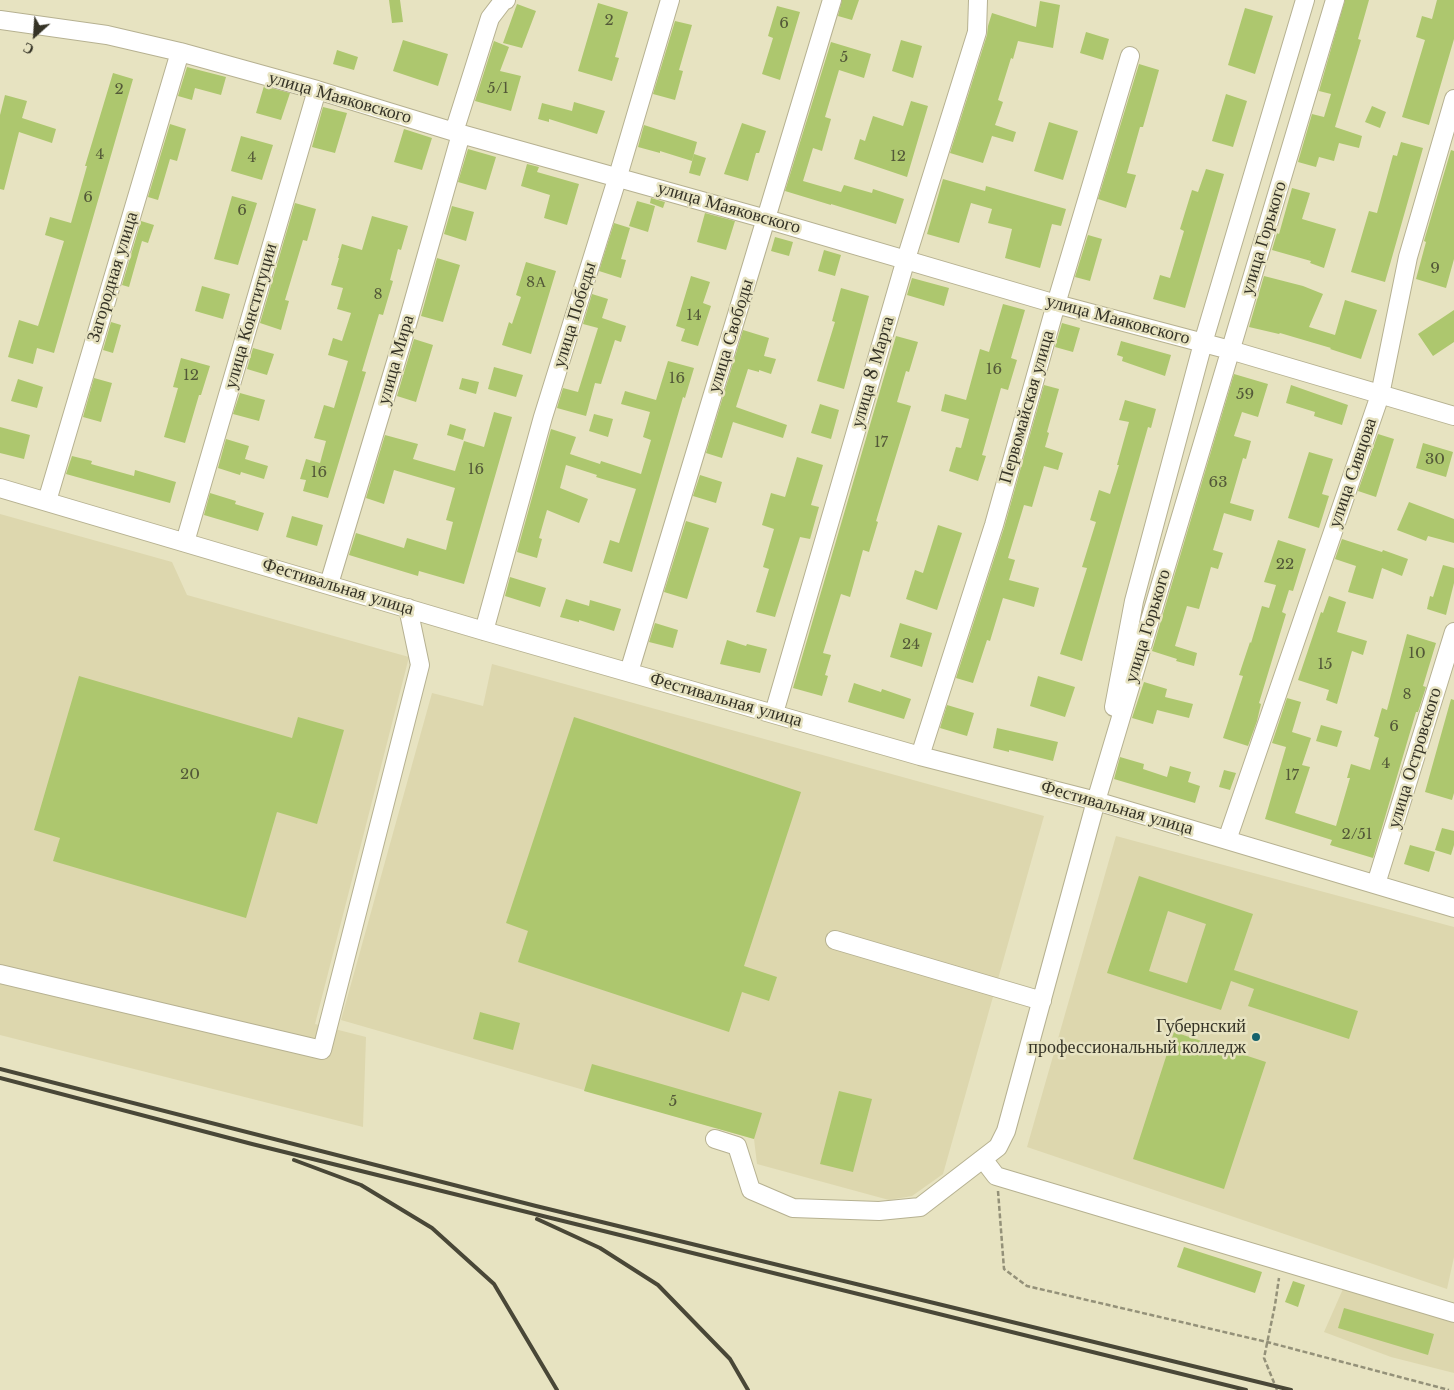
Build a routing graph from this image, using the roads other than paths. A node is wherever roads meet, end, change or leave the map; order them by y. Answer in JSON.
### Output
{"nodes":[{"id":1,"x":506,"y":0,"type":"edge"},
{"id":2,"x":670,"y":0,"type":"edge"},
{"id":3,"x":832,"y":0,"type":"edge"},
{"id":4,"x":978,"y":0,"type":"edge"},
{"id":5,"x":1306,"y":0,"type":"edge"},
{"id":6,"x":1335,"y":0,"type":"edge"},
{"id":7,"x":0,"y":20,"type":"edge"},
{"id":8,"x":180,"y":52,"type":"junction"},
{"id":9,"x":1130,"y":56,"type":"dead end"},
{"id":10,"x":317,"y":90,"type":"junction"},
{"id":11,"x":1454,"y":98,"type":"edge"},
{"id":12,"x":457,"y":133,"type":"junction"},
{"id":13,"x":618,"y":176,"type":"junction"},
{"id":14,"x":766,"y":218,"type":"junction"},
{"id":15,"x":906,"y":259,"type":"junction"},
{"id":16,"x":1056,"y":304,"type":"junction"},
{"id":17,"x":1203,"y":343,"type":"junction"},
{"id":18,"x":1230,"y":350,"type":"junction"},
{"id":19,"x":1380,"y":395,"type":"junction"},
{"id":20,"x":1454,"y":416,"type":"edge"},
{"id":21,"x":0,"y":488,"type":"edge"},
{"id":22,"x":46,"y":501,"type":"junction"},
{"id":23,"x":186,"y":542,"type":"junction"},
{"id":24,"x":329,"y":584,"type":"junction"},
{"id":25,"x":408,"y":608,"type":"junction"},
{"id":26,"x":484,"y":631,"type":"junction"},
{"id":27,"x":1454,"y":632,"type":"edge"},
{"id":28,"x":629,"y":672,"type":"junction"},
{"id":29,"x":774,"y":713,"type":"junction"},
{"id":30,"x":920,"y":756,"type":"junction"},
{"id":31,"x":1096,"y":801,"type":"junction"},
{"id":32,"x":1227,"y":840,"type":"junction"},
{"id":33,"x":1376,"y":884,"type":"junction"},
{"id":34,"x":1454,"y":908,"type":"edge"},
{"id":35,"x":835,"y":940,"type":"dead end"},
{"id":36,"x":0,"y":974,"type":"edge"},
{"id":37,"x":1042,"y":1001,"type":"junction"},
{"id":38,"x":715,"y":1139,"type":"dead end"},
{"id":39,"x":983,"y":1160,"type":"junction"},
{"id":40,"x":1454,"y":1313,"type":"edge"}],
"edges":[{"from":1,"to":12,"type":"street","name":"улица Мира"},
{"from":2,"to":13,"type":"street","name":"улица Победы"},
{"from":3,"to":14,"type":"street","name":"улица Свободы"},
{"from":4,"to":15,"type":"street","name":"улица 8 Марта"},
{"from":5,"to":17,"type":"street","name":"улица Горького"},
{"from":6,"to":18,"type":"street","name":"улица Горького"},
{"from":7,"to":8,"type":"street","name":"улица Маяковского"},
{"from":8,"to":10,"type":"street","name":"улица Маяковского"},
{"from":8,"to":22,"type":"street","name":"Загородная улица"},
{"from":9,"to":16,"type":"street","name":"Первомайская улица"},
{"from":10,"to":12,"type":"street","name":"улица Маяковского"},
{"from":10,"to":23,"type":"street","name":"улица Конституции"},
{"from":11,"to":19,"type":"street","name":"улица Сивцова"},
{"from":12,"to":13,"type":"street","name":"улица Маяковского"},
{"from":12,"to":24,"type":"street","name":"улица Мира"},
{"from":13,"to":14,"type":"street","name":"улица Маяковского"},
{"from":13,"to":26,"type":"street","name":"улица Победы"},
{"from":14,"to":15,"type":"street","name":"улица Маяковского"},
{"from":14,"to":28,"type":"street","name":"улица Свободы"},
{"from":15,"to":16,"type":"street","name":"улица Маяковского"},
{"from":15,"to":29,"type":"street","name":"улица 8 Марта"},
{"from":16,"to":17,"type":"street","name":"улица Маяковского"},
{"from":16,"to":30,"type":"street","name":"Первомайская улица"},
{"from":17,"to":18,"type":"street","name":"улица Маяковского"},
{"from":17,"to":31,"type":"street","name":"улица Горького"},
{"from":18,"to":19,"type":"street","name":"улица Маяковского"},
{"from":18,"to":31,"type":"street","name":"улица Горького"},
{"from":19,"to":20,"type":"street","name":"улица Маяковского"},
{"from":19,"to":32,"type":"street","name":"улица Сивцова"},
{"from":21,"to":22,"type":"street","name":"Фестивальная улица"},
{"from":22,"to":23,"type":"street","name":"Фестивальная улица"},
{"from":23,"to":24,"type":"street","name":"Фестивальная улица"},
{"from":24,"to":25,"type":"street","name":"Фестивальная улица"},
{"from":25,"to":26,"type":"street","name":"Фестивальная улица"},
{"from":25,"to":36,"type":"street"},
{"from":26,"to":28,"type":"street","name":"Фестивальная улица"},
{"from":27,"to":33,"type":"street","name":"улица Островского"},
{"from":28,"to":29,"type":"street","name":"Фестивальная улица"},
{"from":29,"to":30,"type":"street","name":"Фестивальная улица"},
{"from":30,"to":31,"type":"street","name":"Фестивальная улица"},
{"from":31,"to":32,"type":"street","name":"Фестивальная улица"},
{"from":31,"to":37,"type":"street"},
{"from":32,"to":33,"type":"street","name":"Фестивальная улица"},
{"from":33,"to":34,"type":"street","name":"Фестивальная улица"},
{"from":35,"to":37,"type":"street"},
{"from":37,"to":39,"type":"street"},
{"from":38,"to":39,"type":"street"},
{"from":39,"to":40,"type":"street"}]}
